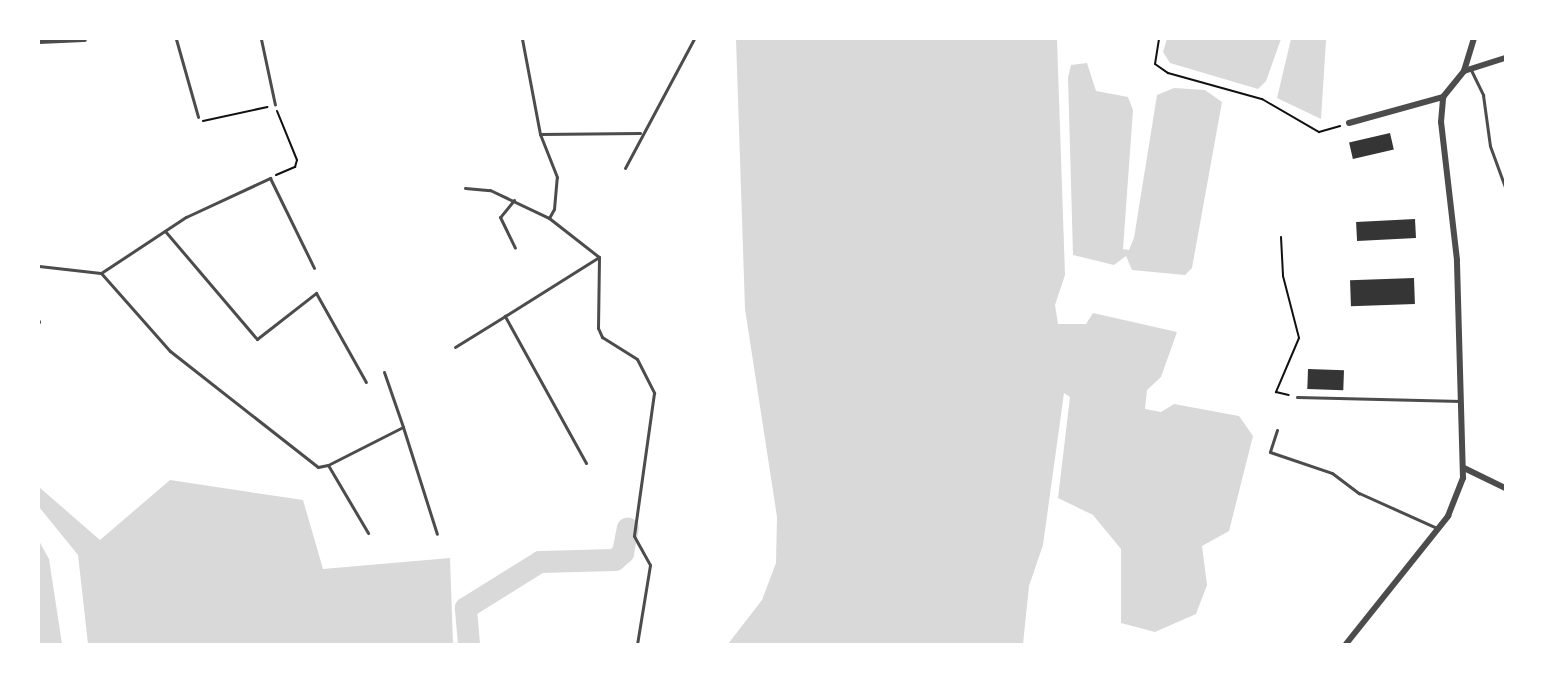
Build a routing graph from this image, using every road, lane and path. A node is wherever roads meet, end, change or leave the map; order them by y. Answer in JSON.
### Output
{"nodes":[{"id":1,"x":84,"y":39,"type":"edge"},
{"id":2,"x":176,"y":39,"type":"edge"},
{"id":3,"x":261,"y":39,"type":"edge"},
{"id":4,"x":522,"y":39,"type":"edge"},
{"id":5,"x":694,"y":39,"type":"edge"},
{"id":6,"x":1159,"y":39,"type":"edge"},
{"id":7,"x":1474,"y":39,"type":"edge"},
{"id":8,"x":39,"y":41,"type":"edge"},
{"id":9,"x":1505,"y":58,"type":"edge"},
{"id":10,"x":1467,"y":70,"type":"junction"},
{"id":11,"x":1443,"y":97,"type":"junction"},
{"id":12,"x":275,"y":105,"type":"junction"},
{"id":13,"x":198,"y":117,"type":"joint"},
{"id":14,"x":1349,"y":123,"type":"joint"},
{"id":15,"x":640,"y":133,"type":"junction"},
{"id":16,"x":540,"y":134,"type":"junction"},
{"id":17,"x":625,"y":168,"type":"dead end"},
{"id":18,"x":270,"y":178,"type":"junction"},
{"id":19,"x":1505,"y":187,"type":"edge"},
{"id":20,"x":465,"y":188,"type":"dead end"},
{"id":21,"x":514,"y":200,"type":"junction"},
{"id":22,"x":549,"y":218,"type":"junction"},
{"id":23,"x":165,"y":231,"type":"junction"},
{"id":24,"x":1281,"y":237,"type":"dead end"},
{"id":25,"x":515,"y":248,"type":"dead end"},
{"id":26,"x":599,"y":257,"type":"junction"},
{"id":27,"x":39,"y":266,"type":"edge"},
{"id":28,"x":314,"y":268,"type":"dead end"},
{"id":29,"x":101,"y":273,"type":"junction"},
{"id":30,"x":505,"y":316,"type":"junction"},
{"id":31,"x":455,"y":347,"type":"dead end"},
{"id":32,"x":384,"y":372,"type":"dead end"},
{"id":33,"x":366,"y":382,"type":"dead end"},
{"id":34,"x":1297,"y":397,"type":"joint"},
{"id":35,"x":1461,"y":401,"type":"junction"},
{"id":36,"x":403,"y":427,"type":"junction"},
{"id":37,"x":1277,"y":430,"type":"dead end"},
{"id":38,"x":586,"y":463,"type":"dead end"},
{"id":39,"x":328,"y":465,"type":"junction"},
{"id":40,"x":1464,"y":468,"type":"junction"},
{"id":41,"x":1505,"y":488,"type":"edge"},
{"id":42,"x":1439,"y":528,"type":"junction"},
{"id":43,"x":368,"y":533,"type":"dead end"},
{"id":44,"x":437,"y":534,"type":"dead end"},
{"id":45,"x":637,"y":644,"type":"edge"},
{"id":46,"x":1346,"y":644,"type":"edge"}],
"edges":[{"from":1,"to":8,"type":"street"},
{"from":2,"to":13,"type":"lane"},
{"from":3,"to":12,"type":"lane"},
{"from":4,"to":16,"type":"lane"},
{"from":5,"to":15,"type":"lane"},
{"from":6,"to":14,"type":"path"},
{"from":7,"to":10,"type":"street"},
{"from":9,"to":10,"type":"street"},
{"from":10,"to":11,"type":"street"},
{"from":10,"to":19,"type":"lane"},
{"from":11,"to":14,"type":"street"},
{"from":11,"to":35,"type":"street"},
{"from":12,"to":13,"type":"path"},
{"from":12,"to":18,"type":"path"},
{"from":15,"to":16,"type":"lane"},
{"from":15,"to":17,"type":"lane"},
{"from":16,"to":22,"type":"lane"},
{"from":18,"to":23,"type":"lane"},
{"from":18,"to":28,"type":"lane"},
{"from":20,"to":21,"type":"lane"},
{"from":21,"to":22,"type":"lane"},
{"from":21,"to":25,"type":"lane"},
{"from":22,"to":26,"type":"lane"},
{"from":23,"to":29,"type":"lane"},
{"from":23,"to":33,"type":"lane"},
{"from":24,"to":34,"type":"path"},
{"from":26,"to":30,"type":"lane"},
{"from":26,"to":45,"type":"lane"},
{"from":27,"to":29,"type":"lane"},
{"from":29,"to":39,"type":"lane"},
{"from":30,"to":31,"type":"lane"},
{"from":30,"to":38,"type":"lane"},
{"from":32,"to":36,"type":"lane"},
{"from":34,"to":35,"type":"lane"},
{"from":35,"to":40,"type":"street"},
{"from":36,"to":39,"type":"lane"},
{"from":36,"to":44,"type":"lane"},
{"from":37,"to":42,"type":"lane"},
{"from":39,"to":43,"type":"lane"},
{"from":40,"to":41,"type":"street"},
{"from":40,"to":42,"type":"street"},
{"from":42,"to":46,"type":"street"}]}
